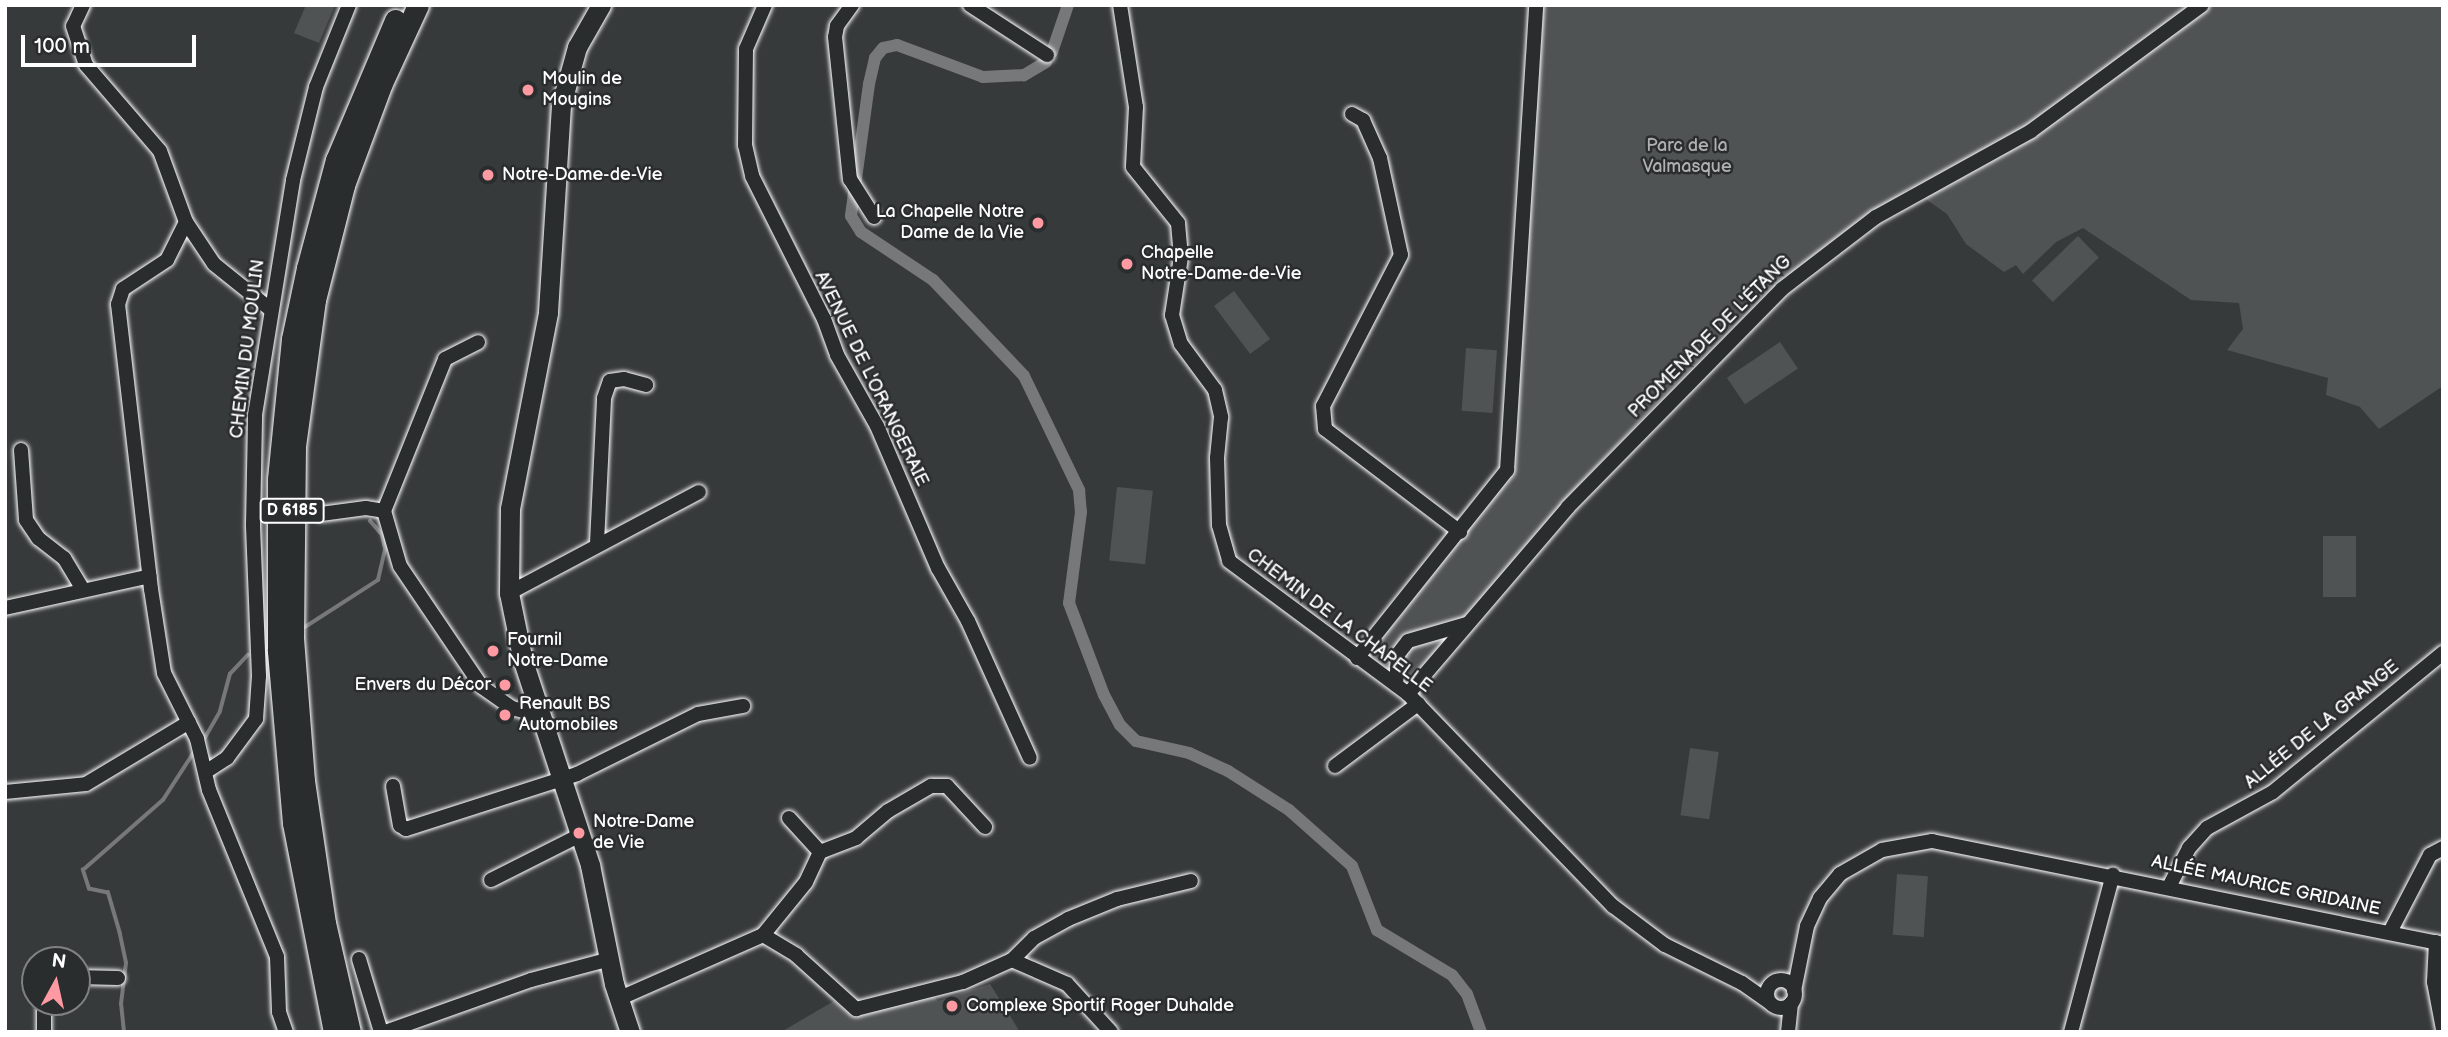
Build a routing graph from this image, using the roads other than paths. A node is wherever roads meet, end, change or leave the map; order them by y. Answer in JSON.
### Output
{"nodes":[{"id":1,"x":83,"y":5,"type":"edge"},
{"id":2,"x":349,"y":5,"type":"edge"},
{"id":3,"x":401,"y":5,"type":"edge"},
{"id":4,"x":418,"y":5,"type":"edge"},
{"id":5,"x":601,"y":5,"type":"edge"},
{"id":6,"x":765,"y":5,"type":"edge"},
{"id":7,"x":852,"y":5,"type":"edge"},
{"id":8,"x":970,"y":5,"type":"edge"},
{"id":9,"x":1120,"y":5,"type":"edge"},
{"id":10,"x":1536,"y":5,"type":"edge"},
{"id":11,"x":2202,"y":5,"type":"edge"},
{"id":12,"x":1047,"y":55,"type":"dead end"},
{"id":13,"x":1352,"y":114,"type":"dead end"},
{"id":14,"x":874,"y":217,"type":"dead end"},
{"id":15,"x":186,"y":222,"type":"junction"},
{"id":16,"x":270,"y":309,"type":"junction"},
{"id":17,"x":478,"y":342,"type":"dead end"},
{"id":18,"x":646,"y":384,"type":"dead end"},
{"id":19,"x":21,"y":450,"type":"dead end"},
{"id":20,"x":699,"y":492,"type":"dead end"},
{"id":21,"x":383,"y":511,"type":"junction"},
{"id":22,"x":321,"y":513,"type":"dead end"},
{"id":23,"x":1460,"y":532,"type":"junction"},
{"id":24,"x":597,"y":543,"type":"junction"},
{"id":25,"x":150,"y":576,"type":"junction"},
{"id":26,"x":82,"y":588,"type":"junction"},
{"id":27,"x":509,"y":593,"type":"junction"},
{"id":28,"x":5,"y":608,"type":"edge"},
{"id":29,"x":1467,"y":624,"type":"junction"},
{"id":30,"x":2443,"y":653,"type":"edge"},
{"id":31,"x":1357,"y":658,"type":"junction"},
{"id":32,"x":1407,"y":694,"type":"junction"},
{"id":33,"x":743,"y":706,"type":"dead end"},
{"id":34,"x":542,"y":716,"type":"junction"},
{"id":35,"x":189,"y":722,"type":"junction"},
{"id":36,"x":1030,"y":758,"type":"dead end"},
{"id":37,"x":1335,"y":766,"type":"dead end"},
{"id":38,"x":207,"y":771,"type":"junction"},
{"id":39,"x":562,"y":778,"type":"junction"},
{"id":40,"x":393,"y":786,"type":"dead end"},
{"id":41,"x":5,"y":792,"type":"edge"},
{"id":42,"x":789,"y":818,"type":"dead end"},
{"id":43,"x":985,"y":827,"type":"dead end"},
{"id":44,"x":580,"y":835,"type":"junction"},
{"id":45,"x":2443,"y":848,"type":"edge"},
{"id":46,"x":820,"y":852,"type":"junction"},
{"id":47,"x":2113,"y":874,"type":"junction"},
{"id":48,"x":491,"y":880,"type":"dead end"},
{"id":49,"x":1191,"y":881,"type":"dead end"},
{"id":50,"x":2170,"y":885,"type":"junction"},
{"id":51,"x":2390,"y":932,"type":"junction"},
{"id":52,"x":763,"y":935,"type":"junction"},
{"id":53,"x":2439,"y":943,"type":"edge"},
{"id":54,"x":1800,"y":952,"type":"junction"},
{"id":55,"x":359,"y":959,"type":"dead end"},
{"id":56,"x":610,"y":959,"type":"junction"},
{"id":57,"x":1012,"y":960,"type":"junction"},
{"id":58,"x":91,"y":978,"type":"edge"},
{"id":59,"x":118,"y":978,"type":"dead end"},
{"id":60,"x":1774,"y":982,"type":"junction"},
{"id":61,"x":1742,"y":983,"type":"junction"},
{"id":62,"x":1793,"y":997,"type":"junction"},
{"id":63,"x":618,"y":999,"type":"junction"},
{"id":64,"x":1771,"y":1004,"type":"junction"},
{"id":65,"x":2443,"y":1029,"type":"edge"},
{"id":66,"x":285,"y":1032,"type":"edge"},
{"id":67,"x":334,"y":1032,"type":"edge"},
{"id":68,"x":350,"y":1032,"type":"edge"},
{"id":69,"x":383,"y":1032,"type":"edge"},
{"id":70,"x":630,"y":1032,"type":"edge"},
{"id":71,"x":1111,"y":1032,"type":"edge"},
{"id":72,"x":1786,"y":1032,"type":"edge"},
{"id":73,"x":2071,"y":1032,"type":"edge"}],
"edges":[{"from":1,"to":15,"type":"street"},
{"from":2,"to":16,"type":"street","name":"CHEMIN DU MOULIN"},
{"from":3,"to":67,"type":"highway","number":"D 6185"},
{"from":4,"to":68,"type":"highway","number":"D 6185"},
{"from":5,"to":27,"type":"main road"},
{"from":6,"to":36,"type":"street","name":"AVENUE DE L'ORANGERAIE"},
{"from":7,"to":14,"type":"street"},
{"from":8,"to":12,"type":"street"},
{"from":9,"to":31,"type":"street","name":"CHEMIN DE LA CHAPELLE"},
{"from":10,"to":23,"type":"street"},
{"from":11,"to":29,"type":"street","name":"PROMENADE DE L'ÉTANG"},
{"from":13,"to":23,"type":"street"},
{"from":15,"to":16,"type":"street"},
{"from":15,"to":25,"type":"street"},
{"from":16,"to":38,"type":"street","name":"CHEMIN DU MOULIN"},
{"from":17,"to":21,"type":"street"},
{"from":18,"to":24,"type":"street"},
{"from":19,"to":26,"type":"street"},
{"from":20,"to":24,"type":"street"},
{"from":21,"to":22,"type":"street"},
{"from":21,"to":34,"type":"street"},
{"from":23,"to":31,"type":"street"},
{"from":24,"to":27,"type":"street"},
{"from":25,"to":26,"type":"street"},
{"from":25,"to":35,"type":"street"},
{"from":26,"to":28,"type":"street"},
{"from":27,"to":34,"type":"main road"},
{"from":29,"to":32,"type":"street","name":"PROMENADE DE L'ÉTANG"},
{"from":29,"to":32,"type":"street"},
{"from":30,"to":50,"type":"street","name":"ALLÉE DE LA GRANGE"},
{"from":31,"to":32,"type":"street","name":"CHEMIN DE LA CHAPELLE"},
{"from":32,"to":37,"type":"street","name":"PROMENADE DE L'ÉTANG"},
{"from":32,"to":61,"type":"street","name":"CHEMIN DE LA CHAPELLE"},
{"from":33,"to":39,"type":"street"},
{"from":34,"to":39,"type":"main road"},
{"from":35,"to":38,"type":"street"},
{"from":35,"to":41,"type":"street"},
{"from":38,"to":66,"type":"street"},
{"from":39,"to":40,"type":"street"},
{"from":39,"to":44,"type":"main road"},
{"from":42,"to":46,"type":"street"},
{"from":43,"to":46,"type":"street"},
{"from":44,"to":48,"type":"street"},
{"from":44,"to":56,"type":"main road"},
{"from":45,"to":51,"type":"street"},
{"from":46,"to":52,"type":"street"},
{"from":47,"to":50,"type":"street","name":"ALLÉE MAURICE GRIDAINE"},
{"from":47,"to":54,"type":"street","name":"ALLÉE MAURICE GRIDAINE"},
{"from":47,"to":73,"type":"street"},
{"from":49,"to":57,"type":"street"},
{"from":50,"to":51,"type":"street","name":"ALLÉE MAURICE GRIDAINE"},
{"from":51,"to":53,"type":"street","name":"ALLÉE MAURICE GRIDAINE"},
{"from":52,"to":57,"type":"street"},
{"from":52,"to":63,"type":"street"},
{"from":53,"to":65,"type":"street"},
{"from":54,"to":60,"type":"street"},
{"from":54,"to":62,"type":"street"},
{"from":55,"to":69,"type":"street"},
{"from":56,"to":63,"type":"main road"},
{"from":56,"to":69,"type":"street"},
{"from":57,"to":71,"type":"street"},
{"from":58,"to":59,"type":"street"},
{"from":60,"to":61,"type":"street","name":"CHEMIN DE LA CHAPELLE"},
{"from":60,"to":62,"type":"street"},
{"from":60,"to":64,"type":"street"},
{"from":61,"to":64,"type":"street","name":"CHEMIN DE LA CHAPELLE"},
{"from":62,"to":64,"type":"street"},
{"from":62,"to":72,"type":"street"},
{"from":63,"to":70,"type":"main road"},
{"from":64,"to":72,"type":"street"}]}
